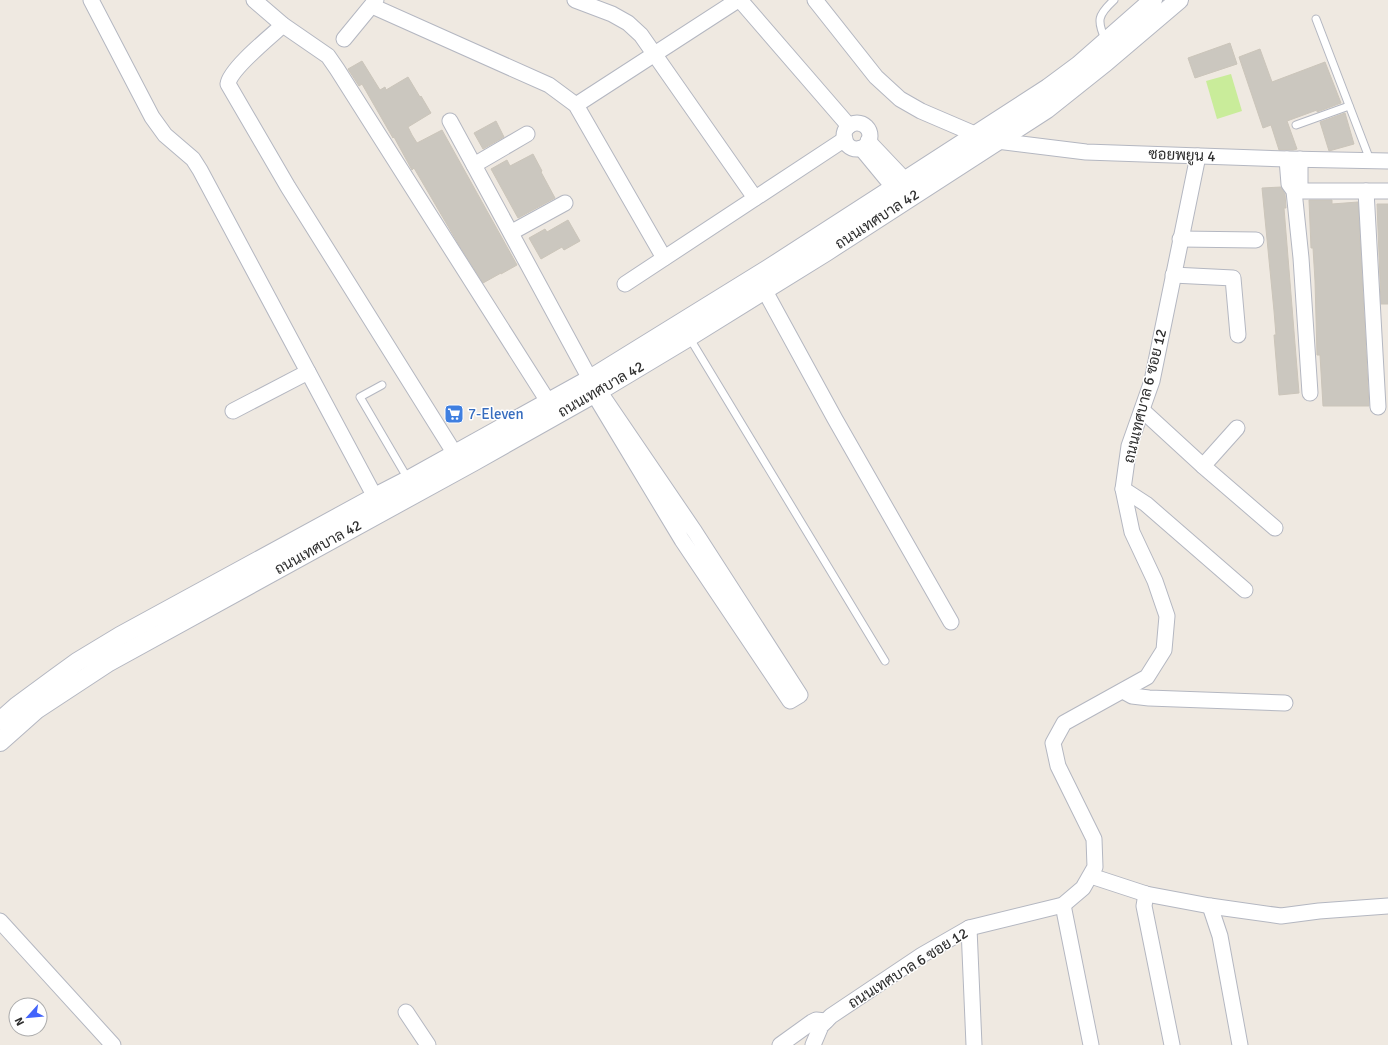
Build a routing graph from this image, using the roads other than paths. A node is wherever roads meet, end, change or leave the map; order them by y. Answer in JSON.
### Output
{"nodes":[{"id":1,"x":91,"y":0,"type":"edge"},
{"id":2,"x":254,"y":0,"type":"edge"},
{"id":3,"x":575,"y":0,"type":"edge"},
{"id":4,"x":739,"y":0,"type":"edge"},
{"id":5,"x":815,"y":0,"type":"edge"},
{"id":6,"x":1114,"y":0,"type":"edge"},
{"id":7,"x":1153,"y":0,"type":"edge"},
{"id":8,"x":1179,"y":0,"type":"edge"},
{"id":9,"x":374,"y":3,"type":"edge"},
{"id":10,"x":1316,"y":19,"type":"dead end"},
{"id":11,"x":283,"y":25,"type":"junction"},
{"id":12,"x":344,"y":39,"type":"dead end"},
{"id":13,"x":1106,"y":41,"type":"junction"},
{"id":14,"x":655,"y":55,"type":"junction"},
{"id":15,"x":576,"y":105,"type":"junction"},
{"id":16,"x":1349,"y":106,"type":"junction"},
{"id":17,"x":450,"y":121,"type":"dead end"},
{"id":18,"x":1296,"y":125,"type":"dead end"},
{"id":19,"x":847,"y":132,"type":"junction"},
{"id":20,"x":527,"y":134,"type":"dead end"},
{"id":21,"x":977,"y":135,"type":"junction"},
{"id":22,"x":997,"y":141,"type":"junction"},
{"id":23,"x":865,"y":144,"type":"junction"},
{"id":24,"x":1198,"y":156,"type":"junction"},
{"id":25,"x":1294,"y":159,"type":"junction"},
{"id":26,"x":1370,"y":160,"type":"junction"},
{"id":27,"x":1388,"y":161,"type":"edge"},
{"id":28,"x":474,"y":165,"type":"junction"},
{"id":29,"x":900,"y":184,"type":"junction"},
{"id":30,"x":1294,"y":191,"type":"junction"},
{"id":31,"x":1366,"y":191,"type":"junction"},
{"id":32,"x":1388,"y":191,"type":"edge"},
{"id":33,"x":755,"y":198,"type":"junction"},
{"id":34,"x":566,"y":203,"type":"dead end"},
{"id":35,"x":512,"y":232,"type":"junction"},
{"id":36,"x":1180,"y":239,"type":"junction"},
{"id":37,"x":1256,"y":240,"type":"dead end"},
{"id":38,"x":664,"y":258,"type":"junction"},
{"id":39,"x":1173,"y":275,"type":"junction"},
{"id":40,"x":625,"y":284,"type":"dead end"},
{"id":41,"x":764,"y":290,"type":"junction"},
{"id":42,"x":1238,"y":335,"type":"dead end"},
{"id":43,"x":689,"y":337,"type":"junction"},
{"id":44,"x":308,"y":372,"type":"junction"},
{"id":45,"x":382,"y":385,"type":"dead end"},
{"id":46,"x":594,"y":388,"type":"junction"},
{"id":47,"x":1310,"y":393,"type":"dead end"},
{"id":48,"x":548,"y":403,"type":"junction"},
{"id":49,"x":1378,"y":407,"type":"dead end"},
{"id":50,"x":1142,"y":410,"type":"junction"},
{"id":51,"x":233,"y":411,"type":"dead end"},
{"id":52,"x":1237,"y":428,"type":"dead end"},
{"id":53,"x":456,"y":454,"type":"junction"},
{"id":54,"x":1203,"y":466,"type":"junction"},
{"id":55,"x":408,"y":480,"type":"junction"},
{"id":56,"x":1123,"y":490,"type":"junction"},
{"id":57,"x":375,"y":497,"type":"junction"},
{"id":58,"x":1275,"y":528,"type":"dead end"},
{"id":59,"x":1245,"y":590,"type":"dead end"},
{"id":60,"x":735,"y":607,"type":"junction"},
{"id":61,"x":951,"y":622,"type":"dead end"},
{"id":62,"x":885,"y":661,"type":"dead end"},
{"id":63,"x":1123,"y":691,"type":"junction"},
{"id":64,"x":1285,"y":703,"type":"dead end"},
{"id":65,"x":0,"y":721,"type":"edge"},
{"id":66,"x":0,"y":742,"type":"edge"},
{"id":67,"x":1091,"y":876,"type":"junction"},
{"id":68,"x":1146,"y":894,"type":"junction"},
{"id":69,"x":1063,"y":905,"type":"junction"},
{"id":70,"x":1210,"y":906,"type":"junction"},
{"id":71,"x":1388,"y":906,"type":"edge"},
{"id":72,"x":0,"y":921,"type":"edge"},
{"id":73,"x":969,"y":928,"type":"junction"},
{"id":74,"x":406,"y":1012,"type":"dead end"},
{"id":75,"x":826,"y":1021,"type":"junction"},
{"id":76,"x":113,"y":1045,"type":"edge"},
{"id":77,"x":428,"y":1045,"type":"edge"},
{"id":78,"x":780,"y":1045,"type":"edge"},
{"id":79,"x":812,"y":1045,"type":"edge"},
{"id":80,"x":974,"y":1045,"type":"edge"},
{"id":81,"x":1091,"y":1045,"type":"edge"},
{"id":82,"x":1172,"y":1045,"type":"edge"},
{"id":83,"x":1240,"y":1045,"type":"edge"}],
"edges":[{"from":1,"to":44,"type":"street"},
{"from":2,"to":11,"type":"street"},
{"from":3,"to":14,"type":"street"},
{"from":4,"to":14,"type":"street"},
{"from":4,"to":19,"type":"street"},
{"from":5,"to":21,"type":"street","name":"ซอยพยูน 4"},
{"from":6,"to":13,"type":"lane"},
{"from":7,"to":13,"type":"street","name":"ถนนเทศบาล 42"},
{"from":8,"to":22,"type":"street","name":"ถนนเทศบาล 42"},
{"from":9,"to":12,"type":"street"},
{"from":9,"to":15,"type":"street"},
{"from":10,"to":16,"type":"lane"},
{"from":11,"to":48,"type":"street"},
{"from":11,"to":53,"type":"street"},
{"from":13,"to":21,"type":"street","name":"ถนนเทศบาล 42"},
{"from":14,"to":15,"type":"street"},
{"from":14,"to":33,"type":"street"},
{"from":15,"to":38,"type":"street"},
{"from":16,"to":18,"type":"lane"},
{"from":16,"to":26,"type":"lane"},
{"from":17,"to":28,"type":"street"},
{"from":19,"to":23,"type":"street"},
{"from":19,"to":23,"type":"street"},
{"from":19,"to":33,"type":"street"},
{"from":20,"to":28,"type":"street"},
{"from":21,"to":22,"type":"street","name":"ซอยพยูน 4"},
{"from":21,"to":29,"type":"street","name":"ถนนเทศบาล 42"},
{"from":22,"to":24,"type":"street","name":"ซอยพยูน 4"},
{"from":22,"to":41,"type":"street","name":"ถนนเทศบาล 42"},
{"from":23,"to":29,"type":"street"},
{"from":24,"to":25,"type":"street","name":"ซอยพยูน 4"},
{"from":24,"to":36,"type":"street","name":"ถนนเทศบาล 6 ซอย 12"},
{"from":25,"to":26,"type":"street","name":"ซอยพยูน 4"},
{"from":25,"to":30,"type":"street"},
{"from":26,"to":27,"type":"street","name":"ซอยพยูน 4"},
{"from":28,"to":35,"type":"street"},
{"from":29,"to":46,"type":"street","name":"ถนนเทศบาล 42"},
{"from":30,"to":31,"type":"street"},
{"from":30,"to":47,"type":"street"},
{"from":31,"to":32,"type":"street"},
{"from":31,"to":49,"type":"street"},
{"from":33,"to":38,"type":"street"},
{"from":34,"to":35,"type":"street"},
{"from":35,"to":46,"type":"street"},
{"from":36,"to":37,"type":"street"},
{"from":36,"to":39,"type":"street","name":"ถนนเทศบาล 6 ซอย 12"},
{"from":38,"to":40,"type":"street"},
{"from":39,"to":42,"type":"street"},
{"from":39,"to":50,"type":"street","name":"ถนนเทศบาล 6 ซอย 12"},
{"from":41,"to":43,"type":"street","name":"ถนนเทศบาล 42"},
{"from":41,"to":61,"type":"street"},
{"from":43,"to":46,"type":"street","name":"ถนนเทศบาล 42"},
{"from":43,"to":62,"type":"lane"},
{"from":44,"to":51,"type":"street"},
{"from":44,"to":57,"type":"street"},
{"from":45,"to":55,"type":"lane"},
{"from":46,"to":48,"type":"street","name":"ถนนเทศบาล 42"},
{"from":46,"to":60,"type":"street"},
{"from":46,"to":66,"type":"street","name":"ถนนเทศบาล 42"},
{"from":48,"to":53,"type":"street","name":"ถนนเทศบาล 42"},
{"from":50,"to":54,"type":"street"},
{"from":50,"to":56,"type":"street","name":"ถนนเทศบาล 6 ซอย 12"},
{"from":52,"to":54,"type":"street"},
{"from":53,"to":55,"type":"street","name":"ถนนเทศบาล 42"},
{"from":54,"to":58,"type":"street"},
{"from":55,"to":57,"type":"street","name":"ถนนเทศบาล 42"},
{"from":56,"to":59,"type":"street"},
{"from":56,"to":63,"type":"street","name":"ถนนเทศบาล 6 ซอย 12"},
{"from":57,"to":65,"type":"street","name":"ถนนเทศบาล 42"},
{"from":60,"to":60,"type":"street"},
{"from":63,"to":64,"type":"street"},
{"from":63,"to":67,"type":"street","name":"ถนนเทศบาล 6 ซอย 12"},
{"from":67,"to":68,"type":"street"},
{"from":67,"to":69,"type":"street","name":"ถนนเทศบาล 6 ซอย 12"},
{"from":68,"to":70,"type":"street"},
{"from":68,"to":82,"type":"street"},
{"from":69,"to":73,"type":"street","name":"ถนนเทศบาล 6 ซอย 12"},
{"from":69,"to":81,"type":"street"},
{"from":70,"to":71,"type":"street"},
{"from":70,"to":83,"type":"street"},
{"from":72,"to":76,"type":"street"},
{"from":73,"to":75,"type":"street","name":"ถนนเทศบาล 6 ซอย 12"},
{"from":73,"to":80,"type":"street"},
{"from":74,"to":77,"type":"street"},
{"from":75,"to":78,"type":"street"},
{"from":75,"to":79,"type":"street","name":"ถนนเทศบาล 6 ซอย 12"}]}
